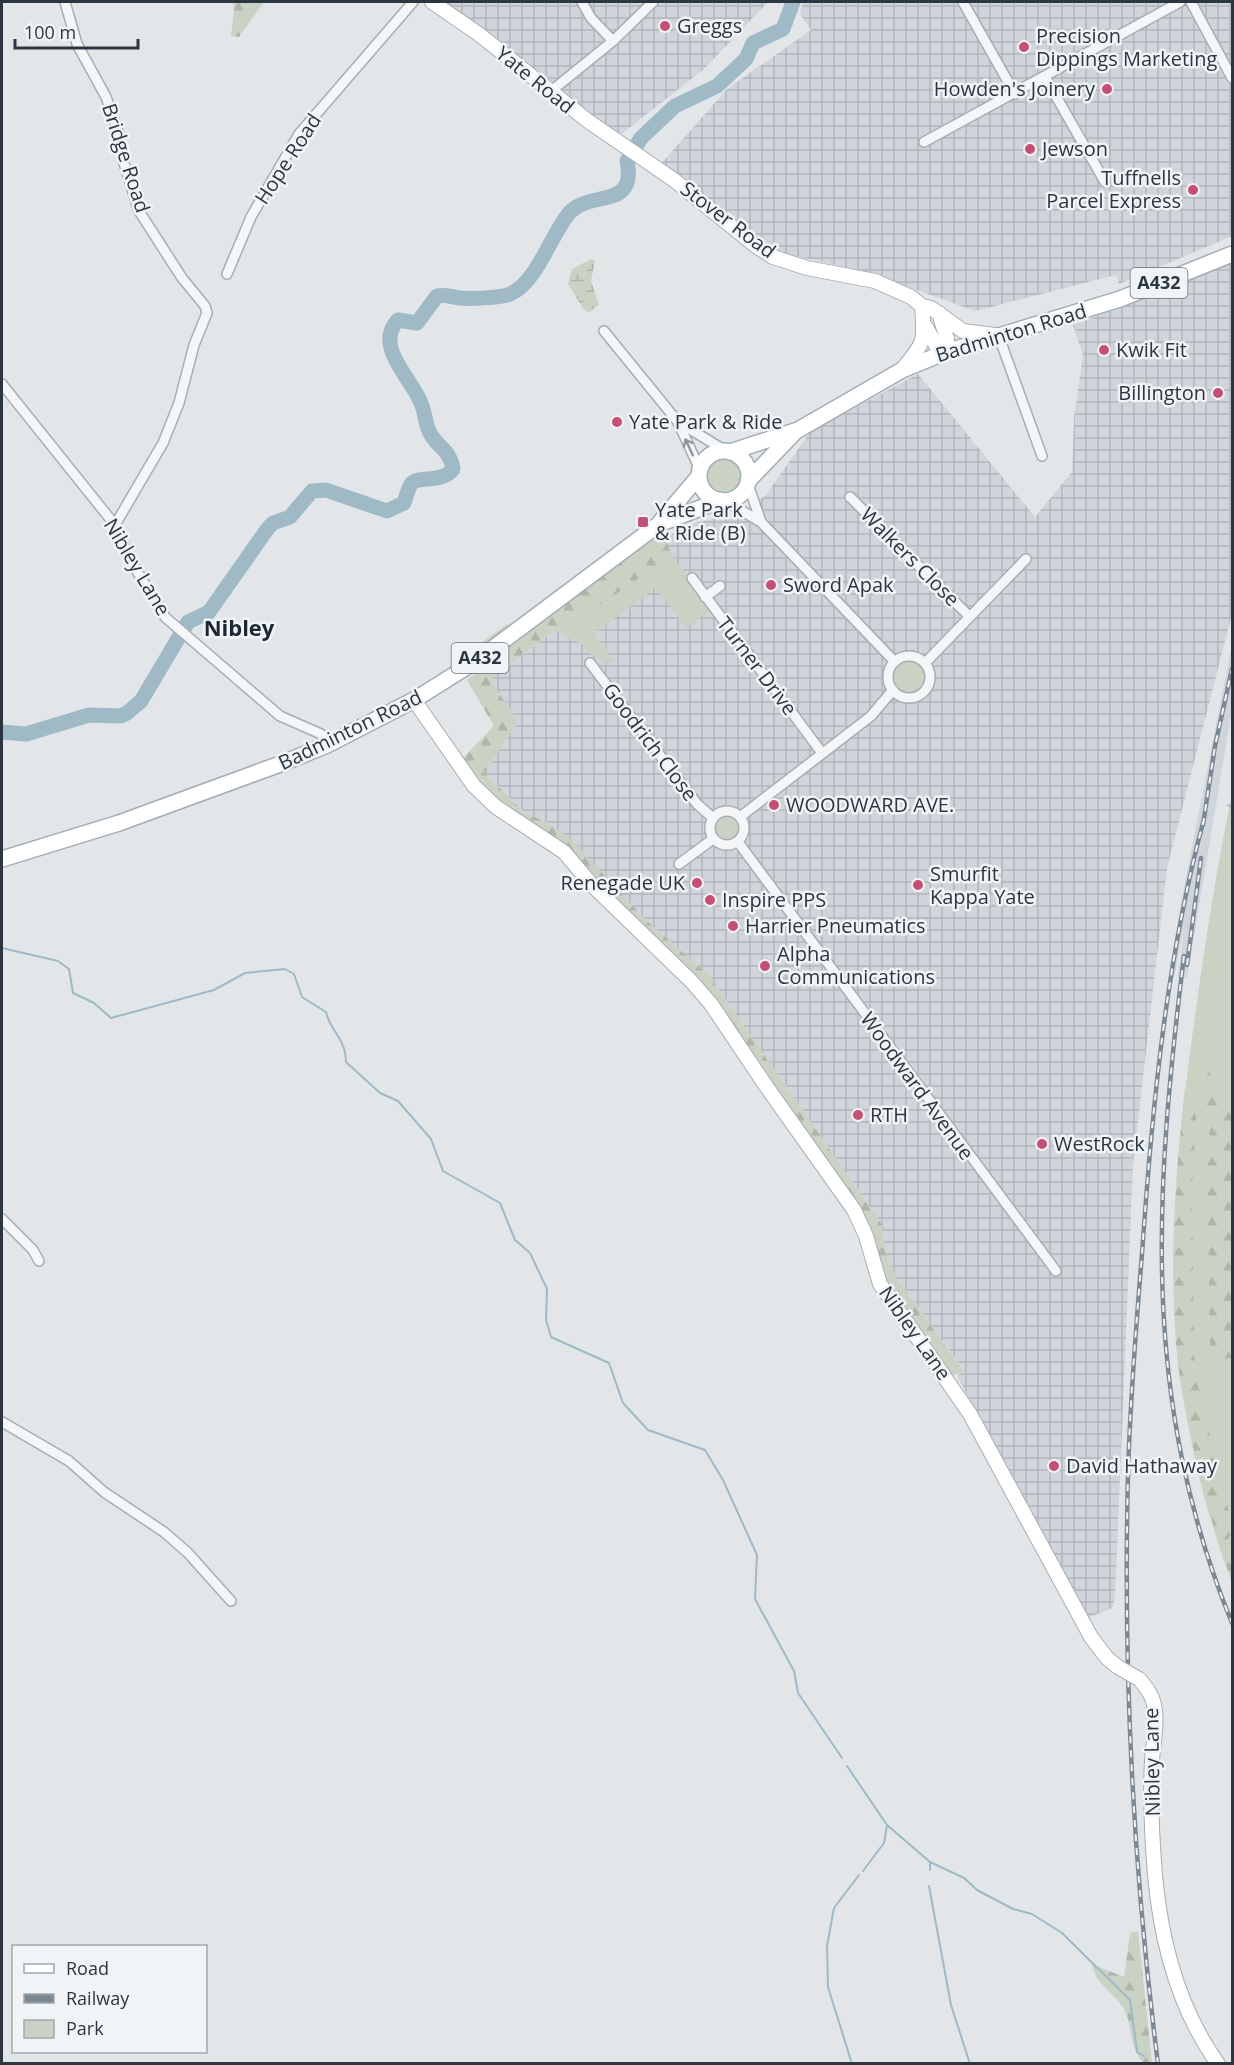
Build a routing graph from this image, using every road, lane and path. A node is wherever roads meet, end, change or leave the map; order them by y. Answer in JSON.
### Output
{"nodes":[{"id":1,"x":65,"y":2,"type":"edge"},
{"id":2,"x":413,"y":2,"type":"edge"},
{"id":3,"x":432,"y":2,"type":"edge"},
{"id":4,"x":582,"y":2,"type":"edge"},
{"id":5,"x":653,"y":2,"type":"edge"},
{"id":6,"x":963,"y":2,"type":"edge"},
{"id":7,"x":1180,"y":2,"type":"edge"},
{"id":8,"x":1191,"y":2,"type":"edge"},
{"id":9,"x":613,"y":40,"type":"junction"},
{"id":10,"x":1045,"y":77,"type":"junction"},
{"id":11,"x":1233,"y":78,"type":"edge"},
{"id":12,"x":550,"y":92,"type":"junction"},
{"id":13,"x":1015,"y":94,"type":"junction"},
{"id":14,"x":924,"y":142,"type":"dead end"},
{"id":15,"x":640,"y":156,"type":"joint"},
{"id":16,"x":1105,"y":183,"type":"dead end"},
{"id":17,"x":1233,"y":254,"type":"edge"},
{"id":18,"x":227,"y":274,"type":"dead end"},
{"id":19,"x":922,"y":306,"type":"junction"},
{"id":20,"x":939,"y":313,"type":"junction"},
{"id":21,"x":926,"y":327,"type":"junction"},
{"id":22,"x":604,"y":332,"type":"dead end"},
{"id":23,"x":996,"y":334,"type":"junction"},
{"id":24,"x":946,"y":352,"type":"junction"},
{"id":25,"x":902,"y":370,"type":"junction"},
{"id":26,"x":2,"y":384,"type":"edge"},
{"id":27,"x":678,"y":422,"type":"junction"},
{"id":28,"x":798,"y":430,"type":"junction"},
{"id":29,"x":728,"y":452,"type":"junction"},
{"id":30,"x":1042,"y":456,"type":"dead end"},
{"id":31,"x":700,"y":473,"type":"junction"},
{"id":32,"x":748,"y":482,"type":"junction"},
{"id":33,"x":850,"y":497,"type":"dead end"},
{"id":34,"x":723,"y":500,"type":"junction"},
{"id":35,"x":762,"y":522,"type":"junction"},
{"id":36,"x":659,"y":524,"type":"junction"},
{"id":37,"x":115,"y":525,"type":"junction"},
{"id":38,"x":1026,"y":559,"type":"dead end"},
{"id":39,"x":692,"y":578,"type":"dead end"},
{"id":40,"x":720,"y":586,"type":"dead end"},
{"id":41,"x":705,"y":597,"type":"junction"},
{"id":42,"x":970,"y":617,"type":"junction"},
{"id":43,"x":895,"y":662,"type":"junction"},
{"id":44,"x":590,"y":663,"type":"dead end"},
{"id":45,"x":925,"y":663,"type":"junction"},
{"id":46,"x":893,"y":690,"type":"junction"},
{"id":47,"x":414,"y":700,"type":"junction"},
{"id":48,"x":327,"y":745,"type":"junction"},
{"id":49,"x":822,"y":753,"type":"junction"},
{"id":50,"x":740,"y":817,"type":"junction"},
{"id":51,"x":713,"y":818,"type":"junction"},
{"id":52,"x":713,"y":839,"type":"junction"},
{"id":53,"x":738,"y":842,"type":"junction"},
{"id":54,"x":2,"y":859,"type":"edge"},
{"id":55,"x":679,"y":864,"type":"dead end"},
{"id":56,"x":2,"y":1219,"type":"edge"},
{"id":57,"x":39,"y":1262,"type":"dead end"},
{"id":58,"x":1056,"y":1271,"type":"dead end"},
{"id":59,"x":2,"y":1422,"type":"edge"},
{"id":60,"x":231,"y":1601,"type":"dead end"},
{"id":61,"x":1218,"y":2064,"type":"edge"}],
"edges":[{"from":1,"to":37,"type":"street","name":"Bridge Road"},
{"from":2,"to":18,"type":"street","name":"Hope Road"},
{"from":3,"to":12,"type":"street","name":"Yate Road"},
{"from":4,"to":9,"type":"street"},
{"from":5,"to":9,"type":"street"},
{"from":6,"to":13,"type":"street"},
{"from":7,"to":10,"type":"street"},
{"from":8,"to":11,"type":"street"},
{"from":9,"to":12,"type":"street"},
{"from":10,"to":13,"type":"street"},
{"from":10,"to":16,"type":"street"},
{"from":12,"to":15,"type":"street","name":"Yate Road"},
{"from":13,"to":14,"type":"street"},
{"from":15,"to":19,"type":"street","name":"Stover Road"},
{"from":17,"to":23,"type":"main road","name":"Badminton Road","number":"A432"},
{"from":19,"to":20,"type":"street","name":"Stover Road"},
{"from":19,"to":21,"type":"street"},
{"from":20,"to":23,"type":"street","name":"Stover Road"},
{"from":20,"to":24,"type":"street"},
{"from":21,"to":24,"type":"street"},
{"from":21,"to":25,"type":"street"},
{"from":22,"to":27,"type":"street"},
{"from":23,"to":24,"type":"main road","name":"Badminton Road","number":"A432"},
{"from":23,"to":30,"type":"street"},
{"from":24,"to":25,"type":"main road","name":"Badminton Road","number":"A432"},
{"from":25,"to":28,"type":"main road","name":"Badminton Road","number":"A432"},
{"from":26,"to":37,"type":"street","name":"Nibley Lane"},
{"from":27,"to":29,"type":"street"},
{"from":31,"to":27,"type":"street","one_way":true},
{"from":28,"to":29,"type":"main road","name":"Badminton Road","number":"A432"},
{"from":28,"to":32,"type":"main road","name":"Badminton Road","number":"A432"},
{"from":29,"to":31,"type":"main road"},
{"from":29,"to":32,"type":"main road"},
{"from":31,"to":34,"type":"main road"},
{"from":31,"to":36,"type":"main road","name":"Badminton Road","number":"A432"},
{"from":32,"to":34,"type":"main road"},
{"from":32,"to":35,"type":"street"},
{"from":33,"to":42,"type":"street","name":"Walkers Close"},
{"from":34,"to":35,"type":"street"},
{"from":34,"to":36,"type":"main road","name":"Badminton Road","number":"A432"},
{"from":35,"to":43,"type":"street"},
{"from":36,"to":47,"type":"main road","name":"Badminton Road","number":"A432"},
{"from":37,"to":48,"type":"street","name":"Nibley Lane"},
{"from":38,"to":42,"type":"street"},
{"from":39,"to":41,"type":"street","name":"Turner Drive"},
{"from":40,"to":41,"type":"street"},
{"from":41,"to":49,"type":"street","name":"Turner Drive"},
{"from":42,"to":45,"type":"street"},
{"from":43,"to":45,"type":"street"},
{"from":43,"to":46,"type":"street"},
{"from":44,"to":51,"type":"street","name":"Goodrich Close"},
{"from":45,"to":46,"type":"street"},
{"from":46,"to":49,"type":"street"},
{"from":47,"to":48,"type":"main road","name":"Badminton Road","number":"A432"},
{"from":47,"to":61,"type":"street","name":"Nibley Lane","bridge":true},
{"from":48,"to":54,"type":"main road","name":"Badminton Road","number":"A432"},
{"from":49,"to":50,"type":"street"},
{"from":50,"to":51,"type":"street"},
{"from":50,"to":53,"type":"street"},
{"from":51,"to":52,"type":"street"},
{"from":52,"to":53,"type":"street"},
{"from":52,"to":55,"type":"street"},
{"from":53,"to":58,"type":"street","name":"Woodward Avenue"},
{"from":56,"to":57,"type":"street"},
{"from":59,"to":60,"type":"street"}]}
